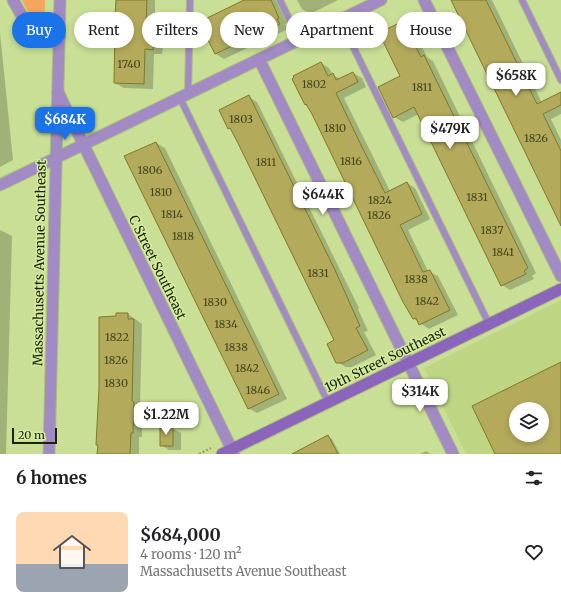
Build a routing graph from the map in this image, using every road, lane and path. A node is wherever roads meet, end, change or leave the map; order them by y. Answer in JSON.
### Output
{"nodes":[{"id":1,"x":13,"y":0,"type":"edge"},
{"id":2,"x":60,"y":0,"type":"edge"},
{"id":3,"x":190,"y":0,"type":"edge"},
{"id":4,"x":280,"y":0,"type":"edge"},
{"id":5,"x":424,"y":0,"type":"edge"},
{"id":6,"x":522,"y":0,"type":"edge"},
{"id":7,"x":374,"y":2,"type":"edge"},
{"id":8,"x":20,"y":12,"type":"edge"},
{"id":9,"x":60,"y":12,"type":"edge"},
{"id":10,"x":355,"y":12,"type":"edge"},
{"id":11,"x":286,"y":13,"type":"edge"},
{"id":12,"x":286,"y":46,"type":"edge"},
{"id":13,"x":60,"y":48,"type":"edge"},
{"id":14,"x":354,"y":48,"type":"edge"},
{"id":15,"x":259,"y":59,"type":"junction"},
{"id":16,"x":561,"y":80,"type":"edge"},
{"id":17,"x":58,"y":92,"type":"junction"},
{"id":18,"x":184,"y":96,"type":"junction"},
{"id":19,"x":83,"y":145,"type":"junction"},
{"id":20,"x":56,"y":158,"type":"junction"},
{"id":21,"x":0,"y":185,"type":"edge"},
{"id":22,"x":561,"y":276,"type":"edge"},
{"id":23,"x":561,"y":289,"type":"edge"},
{"id":24,"x":489,"y":324,"type":"junction"},
{"id":25,"x":408,"y":363,"type":"junction"},
{"id":26,"x":328,"y":402,"type":"junction"},
{"id":27,"x":230,"y":452,"type":"edge"},
{"id":28,"x":49,"y":454,"type":"edge"},
{"id":29,"x":453,"y":454,"type":"edge"}],
"edges":[{"from":1,"to":8,"type":"street"},
{"from":2,"to":9,"type":"street","name":"Massachusetts Avenue Southeast"},
{"from":3,"to":18,"type":"lane"},
{"from":4,"to":11,"type":"lane"},
{"from":5,"to":22,"type":"street"},
{"from":6,"to":16,"type":"lane"},
{"from":7,"to":10,"type":"street"},
{"from":12,"to":15,"type":"street"},
{"from":13,"to":17,"type":"street","name":"Massachusetts Avenue Southeast"},
{"from":14,"to":24,"type":"lane"},
{"from":15,"to":18,"type":"street"},
{"from":15,"to":25,"type":"street"},
{"from":17,"to":19,"type":"street","name":"C Street Southeast"},
{"from":17,"to":20,"type":"street","name":"Massachusetts Avenue Southeast"},
{"from":18,"to":19,"type":"street"},
{"from":18,"to":26,"type":"lane"},
{"from":19,"to":20,"type":"street"},
{"from":19,"to":27,"type":"street","name":"C Street Southeast"},
{"from":20,"to":21,"type":"street"},
{"from":20,"to":28,"type":"street","name":"Massachusetts Avenue Southeast"},
{"from":23,"to":24,"type":"main road","name":"19th Street Southeast"},
{"from":24,"to":25,"type":"main road","name":"19th Street Southeast"},
{"from":25,"to":26,"type":"main road","name":"19th Street Southeast"},
{"from":25,"to":29,"type":"street"},
{"from":26,"to":27,"type":"main road","name":"19th Street Southeast"}]}
